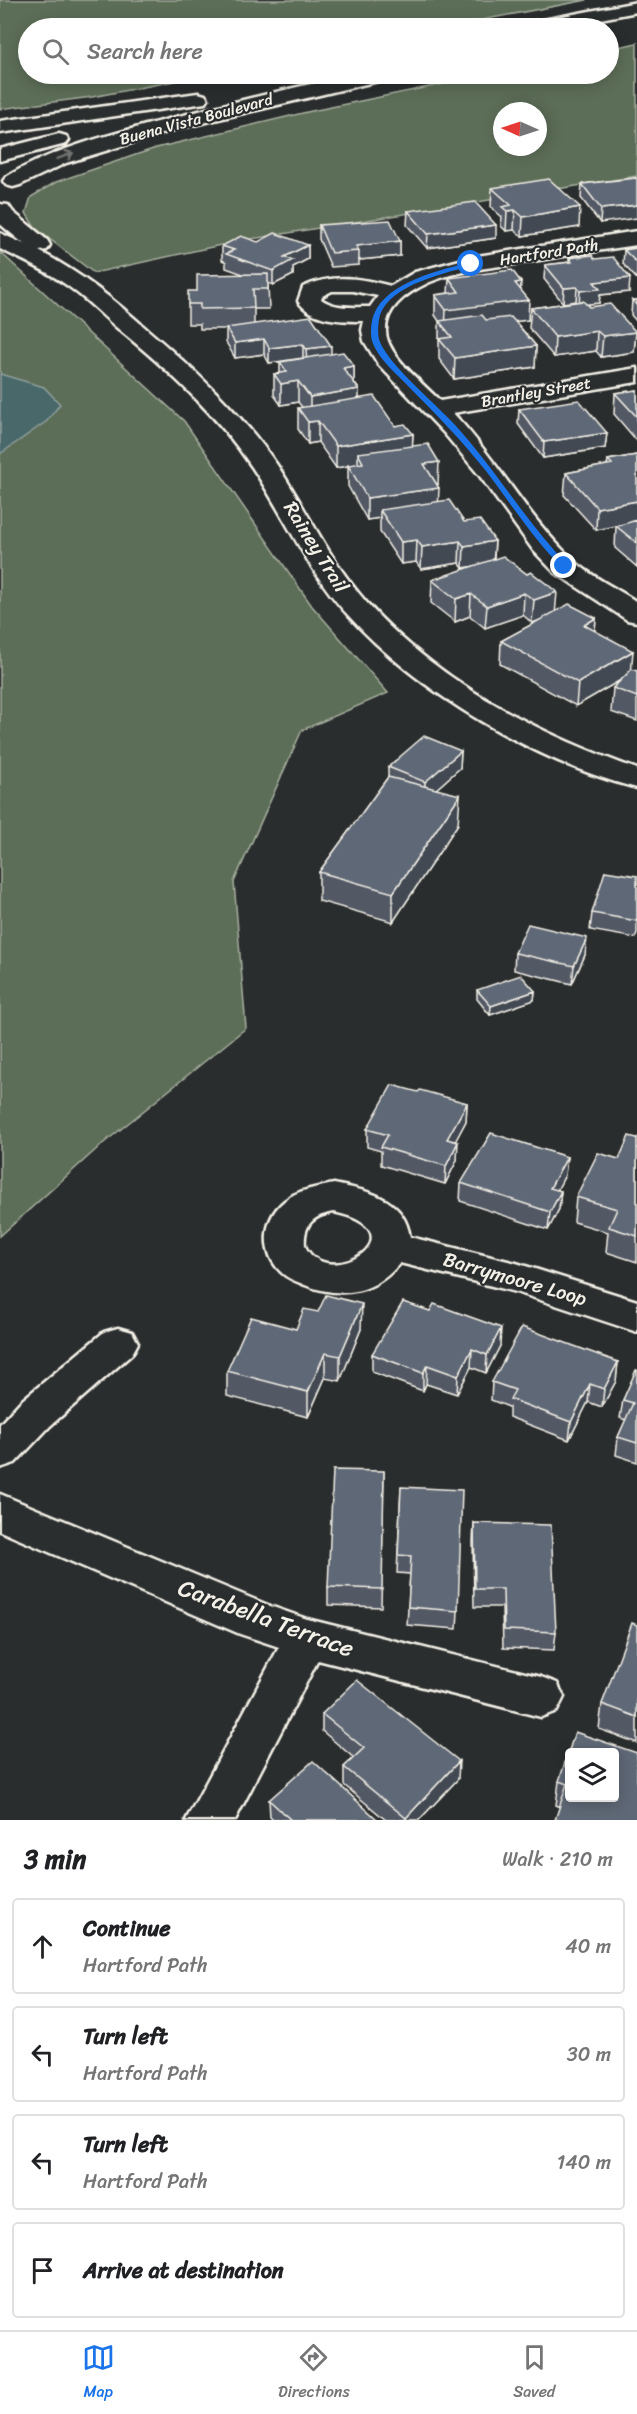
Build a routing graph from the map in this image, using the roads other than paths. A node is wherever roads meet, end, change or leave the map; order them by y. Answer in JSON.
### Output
{"nodes":[{"id":1,"x":637,"y":8,"type":"edge"},
{"id":2,"x":582,"y":18,"type":"edge"},
{"id":3,"x":637,"y":24,"type":"edge"},
{"id":4,"x":619,"y":27,"type":"edge"},
{"id":5,"x":265,"y":84,"type":"edge"},
{"id":6,"x":339,"y":84,"type":"edge"},
{"id":7,"x":198,"y":99,"type":"junction"},
{"id":8,"x":0,"y":127,"type":"edge"},
{"id":9,"x":0,"y":155,"type":"edge"},
{"id":10,"x":3,"y":195,"type":"edge"},
{"id":11,"x":637,"y":238,"type":"edge"},
{"id":12,"x":0,"y":240,"type":"edge"},
{"id":13,"x":69,"y":277,"type":"junction"},
{"id":14,"x":395,"y":294,"type":"junction"},
{"id":15,"x":377,"y":314,"type":"junction"},
{"id":16,"x":637,"y":375,"type":"edge"},
{"id":17,"x":435,"y":409,"type":"junction"},
{"id":18,"x":637,"y":614,"type":"edge"},
{"id":19,"x":637,"y":779,"type":"edge"},
{"id":20,"x":391,"y":1247,"type":"dead end"},
{"id":21,"x":637,"y":1317,"type":"edge"},
{"id":22,"x":118,"y":1343,"type":"dead end"},
{"id":23,"x":0,"y":1451,"type":"edge"},
{"id":24,"x":0,"y":1512,"type":"edge"},
{"id":25,"x":307,"y":1638,"type":"junction"},
{"id":26,"x":541,"y":1697,"type":"dead end"},
{"id":27,"x":210,"y":1820,"type":"edge"}],
"edges":[{"from":1,"to":2,"type":"street"},
{"from":3,"to":4,"type":"street"},
{"from":5,"to":7,"type":"street","name":"Buena Vista Boulevard"},
{"from":10,"to":6,"type":"street","name":"Buena Vista Boulevard","one_way":true},
{"from":7,"to":8,"type":"street"},
{"from":7,"to":9,"type":"street","name":"Buena Vista Boulevard"},
{"from":10,"to":13,"type":"street","name":"Rainey Trail"},
{"from":11,"to":14,"type":"street","name":"Hartford Path"},
{"from":12,"to":13,"type":"street","name":"Rainey Trail"},
{"from":13,"to":19,"type":"street","name":"Rainey Trail"},
{"from":14,"to":15,"type":"street","name":"Hartford Path"},
{"from":14,"to":15,"type":"street"},
{"from":15,"to":17,"type":"street"},
{"from":16,"to":17,"type":"street","name":"Brantley Street"},
{"from":17,"to":18,"type":"street"},
{"from":20,"to":21,"type":"street","name":"Barrymoore Loop"},
{"from":22,"to":23,"type":"street"},
{"from":24,"to":25,"type":"street","name":"Carabella Terrace"},
{"from":25,"to":26,"type":"street","name":"Carabella Terrace"},
{"from":25,"to":27,"type":"street"}]}
